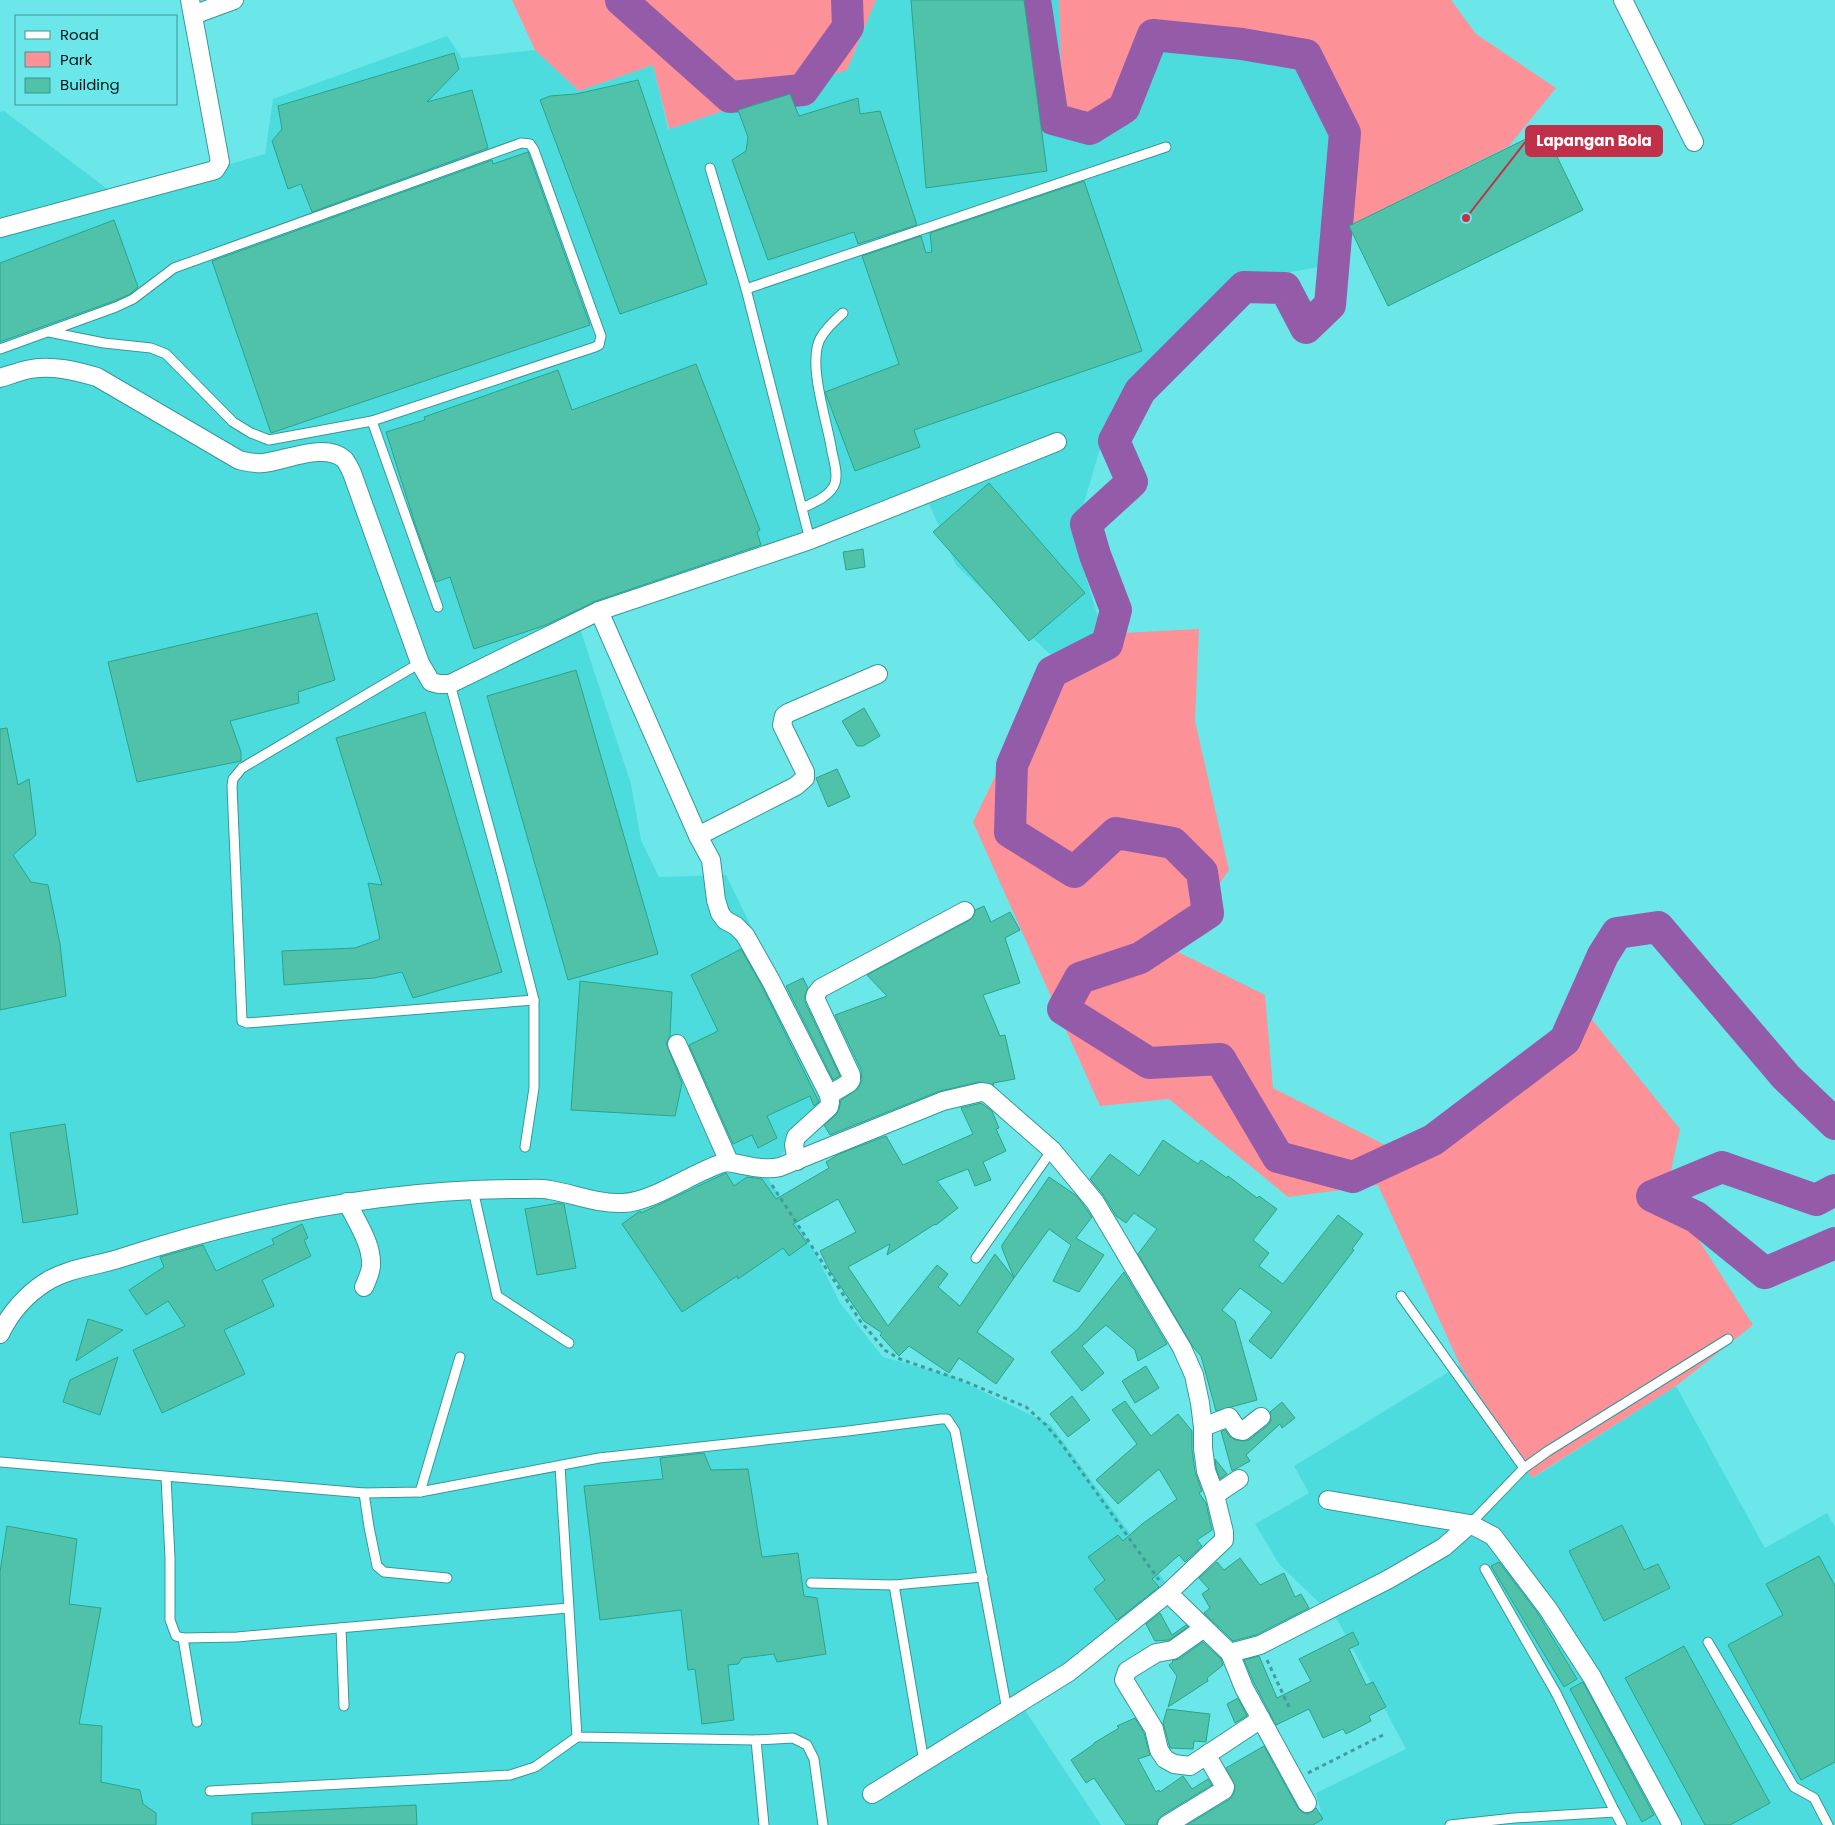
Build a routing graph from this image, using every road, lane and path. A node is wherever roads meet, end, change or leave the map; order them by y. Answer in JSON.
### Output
{"nodes":[{"id":1,"x":234,"y":0,"type":"edge"},
{"id":2,"x":1623,"y":0,"type":"edge"},
{"id":3,"x":192,"y":7,"type":"edge"},
{"id":4,"x":1694,"y":142,"type":"dead end"},
{"id":5,"x":1166,"y":146,"type":"dead end"},
{"id":6,"x":710,"y":168,"type":"dead end"},
{"id":7,"x":0,"y":228,"type":"edge"},
{"id":8,"x":746,"y":289,"type":"junction"},
{"id":9,"x":843,"y":313,"type":"dead end"},
{"id":10,"x":49,"y":332,"type":"junction"},
{"id":11,"x":0,"y":349,"type":"edge"},
{"id":12,"x":0,"y":378,"type":"edge"},
{"id":13,"x":372,"y":421,"type":"junction"},
{"id":14,"x":1057,"y":442,"type":"dead end"},
{"id":15,"x":802,"y":508,"type":"junction"},
{"id":16,"x":810,"y":540,"type":"junction"},
{"id":17,"x":438,"y":607,"type":"dead end"},
{"id":18,"x":599,"y":611,"type":"junction"},
{"id":19,"x":420,"y":663,"type":"junction"},
{"id":20,"x":878,"y":674,"type":"dead end"},
{"id":21,"x":450,"y":684,"type":"junction"},
{"id":22,"x":698,"y":836,"type":"junction"},
{"id":23,"x":965,"y":911,"type":"dead end"},
{"id":24,"x":534,"y":1000,"type":"junction"},
{"id":25,"x":677,"y":1044,"type":"dead end"},
{"id":26,"x":828,"y":1094,"type":"junction"},
{"id":27,"x":525,"y":1147,"type":"dead end"},
{"id":28,"x":1052,"y":1150,"type":"junction"},
{"id":29,"x":798,"y":1161,"type":"junction"},
{"id":30,"x":729,"y":1162,"type":"junction"},
{"id":31,"x":762,"y":1168,"type":"junction"},
{"id":32,"x":473,"y":1190,"type":"junction"},
{"id":33,"x":347,"y":1202,"type":"junction"},
{"id":34,"x":976,"y":1258,"type":"dead end"},
{"id":35,"x":364,"y":1287,"type":"dead end"},
{"id":36,"x":1401,"y":1296,"type":"dead end"},
{"id":37,"x":0,"y":1334,"type":"edge"},
{"id":38,"x":1728,"y":1339,"type":"dead end"},
{"id":39,"x":569,"y":1343,"type":"dead end"},
{"id":40,"x":460,"y":1358,"type":"dead end"},
{"id":41,"x":1261,"y":1418,"type":"dead end"},
{"id":42,"x":1203,"y":1427,"type":"junction"},
{"id":43,"x":0,"y":1462,"type":"edge"},
{"id":44,"x":560,"y":1466,"type":"junction"},
{"id":45,"x":1524,"y":1468,"type":"junction"},
{"id":46,"x":166,"y":1477,"type":"junction"},
{"id":47,"x":1239,"y":1479,"type":"dead end"},
{"id":48,"x":364,"y":1492,"type":"junction"},
{"id":49,"x":420,"y":1492,"type":"junction"},
{"id":50,"x":1215,"y":1495,"type":"junction"},
{"id":51,"x":1328,"y":1500,"type":"dead end"},
{"id":52,"x":1470,"y":1524,"type":"junction"},
{"id":53,"x":1485,"y":1569,"type":"dead end"},
{"id":54,"x":447,"y":1578,"type":"dead end"},
{"id":55,"x":983,"y":1578,"type":"junction"},
{"id":56,"x":811,"y":1583,"type":"dead end"},
{"id":57,"x":894,"y":1585,"type":"junction"},
{"id":58,"x":1168,"y":1593,"type":"junction"},
{"id":59,"x":568,"y":1608,"type":"junction"},
{"id":60,"x":341,"y":1628,"type":"junction"},
{"id":61,"x":1204,"y":1628,"type":"junction"},
{"id":62,"x":183,"y":1638,"type":"junction"},
{"id":63,"x":1708,"y":1642,"type":"dead end"},
{"id":64,"x":1260,"y":1645,"type":"junction"},
{"id":65,"x":1230,"y":1653,"type":"junction"},
{"id":66,"x":344,"y":1706,"type":"dead end"},
{"id":67,"x":1289,"y":1707,"type":"dead end"},
{"id":68,"x":1007,"y":1710,"type":"junction"},
{"id":69,"x":1261,"y":1719,"type":"junction"},
{"id":70,"x":197,"y":1722,"type":"dead end"},
{"id":71,"x":1383,"y":1735,"type":"dead end"},
{"id":72,"x":577,"y":1737,"type":"junction"},
{"id":73,"x":756,"y":1740,"type":"junction"},
{"id":74,"x":1209,"y":1754,"type":"junction"},
{"id":75,"x":924,"y":1762,"type":"junction"},
{"id":76,"x":1295,"y":1782,"type":"junction"},
{"id":77,"x":210,"y":1791,"type":"dead end"},
{"id":78,"x":872,"y":1794,"type":"dead end"},
{"id":79,"x":1307,"y":1803,"type":"dead end"},
{"id":80,"x":1615,"y":1812,"type":"junction"},
{"id":81,"x":764,"y":1825,"type":"edge"},
{"id":82,"x":823,"y":1825,"type":"edge"},
{"id":83,"x":1167,"y":1825,"type":"edge"},
{"id":84,"x":1450,"y":1825,"type":"edge"},
{"id":85,"x":1622,"y":1825,"type":"edge"},
{"id":86,"x":1672,"y":1825,"type":"edge"},
{"id":87,"x":1828,"y":1825,"type":"edge"}],
"edges":[{"from":1,"to":3,"type":"street"},
{"from":2,"to":4,"type":"street"},
{"from":3,"to":7,"type":"street"},
{"from":5,"to":8,"type":"lane"},
{"from":6,"to":8,"type":"lane"},
{"from":8,"to":15,"type":"lane"},
{"from":9,"to":15,"type":"lane"},
{"from":10,"to":11,"type":"lane"},
{"from":10,"to":13,"type":"lane"},
{"from":10,"to":13,"type":"lane"},
{"from":12,"to":19,"type":"street"},
{"from":13,"to":17,"type":"lane"},
{"from":14,"to":16,"type":"street"},
{"from":15,"to":16,"type":"lane"},
{"from":16,"to":18,"type":"street"},
{"from":18,"to":21,"type":"street"},
{"from":18,"to":22,"type":"street"},
{"from":19,"to":21,"type":"street"},
{"from":19,"to":24,"type":"lane"},
{"from":20,"to":22,"type":"street"},
{"from":21,"to":24,"type":"lane"},
{"from":22,"to":26,"type":"street"},
{"from":23,"to":26,"type":"street"},
{"from":24,"to":27,"type":"lane"},
{"from":25,"to":30,"type":"street"},
{"from":26,"to":29,"type":"street"},
{"from":28,"to":29,"type":"street"},
{"from":28,"to":34,"type":"lane"},
{"from":28,"to":42,"type":"street"},
{"from":29,"to":31,"type":"street"},
{"from":30,"to":31,"type":"street"},
{"from":30,"to":32,"type":"street"},
{"from":31,"to":58,"type":"path"},
{"from":32,"to":33,"type":"street"},
{"from":32,"to":39,"type":"lane"},
{"from":33,"to":35,"type":"street"},
{"from":33,"to":37,"type":"street"},
{"from":36,"to":45,"type":"lane"},
{"from":38,"to":45,"type":"lane"},
{"from":40,"to":49,"type":"lane"},
{"from":41,"to":42,"type":"street"},
{"from":42,"to":50,"type":"street"},
{"from":43,"to":46,"type":"lane"},
{"from":44,"to":49,"type":"lane"},
{"from":44,"to":55,"type":"lane"},
{"from":44,"to":59,"type":"lane"},
{"from":45,"to":52,"type":"lane"},
{"from":46,"to":48,"type":"lane"},
{"from":46,"to":62,"type":"lane"},
{"from":47,"to":50,"type":"street"},
{"from":48,"to":49,"type":"lane"},
{"from":48,"to":54,"type":"lane"},
{"from":50,"to":58,"type":"street"},
{"from":51,"to":52,"type":"street"},
{"from":52,"to":64,"type":"street"},
{"from":52,"to":86,"type":"street"},
{"from":53,"to":80,"type":"lane"},
{"from":55,"to":57,"type":"lane"},
{"from":55,"to":68,"type":"lane"},
{"from":56,"to":57,"type":"lane"},
{"from":57,"to":75,"type":"lane"},
{"from":58,"to":61,"type":"street"},
{"from":58,"to":68,"type":"street"},
{"from":59,"to":60,"type":"lane"},
{"from":59,"to":72,"type":"lane"},
{"from":60,"to":62,"type":"lane"},
{"from":60,"to":66,"type":"lane"},
{"from":61,"to":65,"type":"street"},
{"from":61,"to":74,"type":"street"},
{"from":62,"to":70,"type":"lane"},
{"from":63,"to":87,"type":"lane"},
{"from":64,"to":65,"type":"street"},
{"from":64,"to":67,"type":"path"},
{"from":65,"to":69,"type":"street"},
{"from":68,"to":75,"type":"street"},
{"from":69,"to":74,"type":"street"},
{"from":69,"to":76,"type":"street"},
{"from":71,"to":76,"type":"path"},
{"from":72,"to":73,"type":"lane"},
{"from":72,"to":77,"type":"lane"},
{"from":73,"to":81,"type":"lane"},
{"from":73,"to":82,"type":"lane"},
{"from":74,"to":83,"type":"street"},
{"from":75,"to":78,"type":"street"},
{"from":76,"to":79,"type":"street"},
{"from":80,"to":84,"type":"lane"},
{"from":80,"to":85,"type":"lane"}]}
